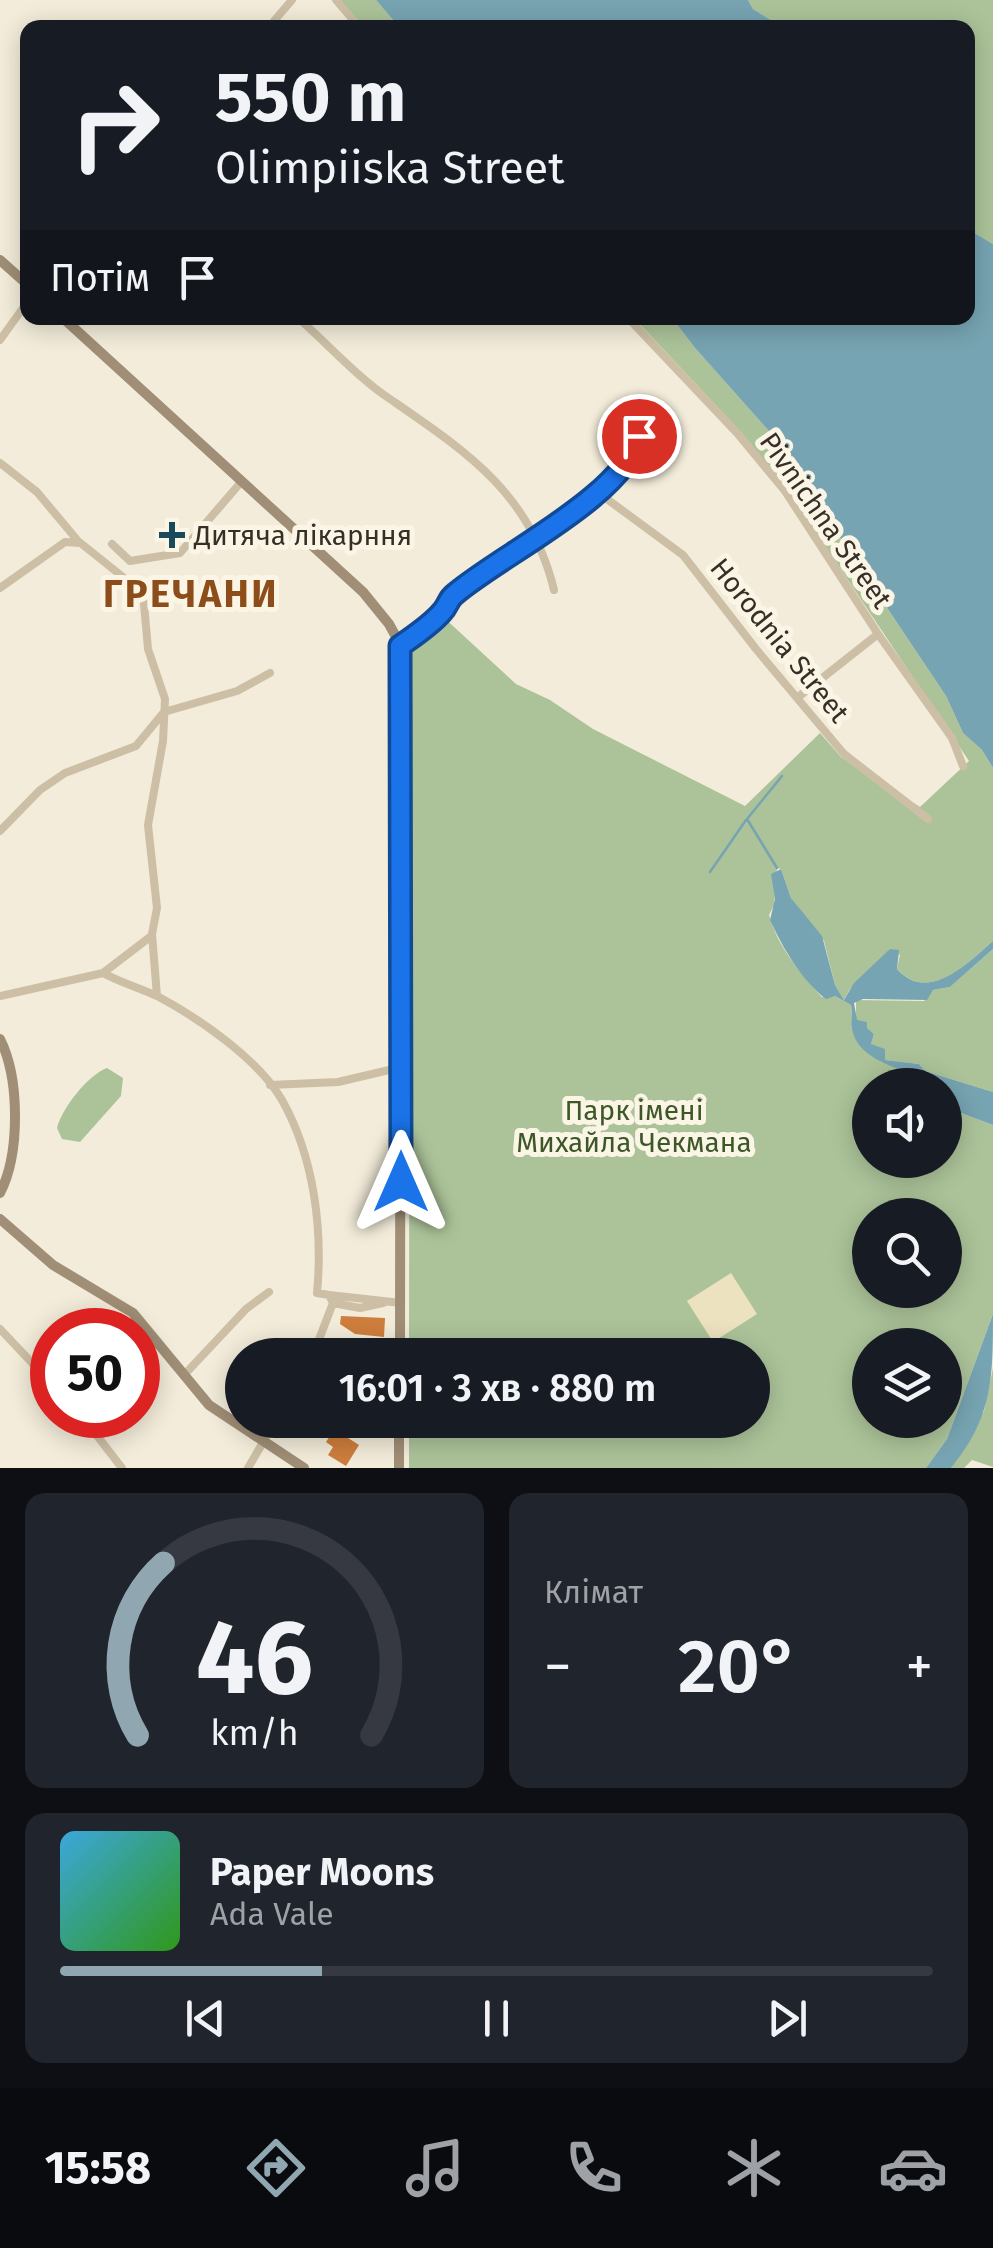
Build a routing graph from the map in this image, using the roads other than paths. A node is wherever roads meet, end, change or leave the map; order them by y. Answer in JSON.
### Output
{"nodes":[{"id":1,"x":292,"y":0,"type":"edge"},
{"id":2,"x":336,"y":0,"type":"edge"},
{"id":3,"x":275,"y":20,"type":"edge"},
{"id":4,"x":353,"y":20,"type":"edge"},
{"id":5,"x":0,"y":260,"type":"edge"},
{"id":6,"x":20,"y":278,"type":"edge"},
{"id":7,"x":20,"y":312,"type":"edge"},
{"id":8,"x":71,"y":325,"type":"edge"},
{"id":9,"x":306,"y":325,"type":"edge"},
{"id":10,"x":635,"y":325,"type":"edge"},
{"id":11,"x":0,"y":340,"type":"edge"},
{"id":12,"x":639,"y":436,"type":"dead end"},
{"id":13,"x":2,"y":468,"type":"edge"},
{"id":14,"x":242,"y":481,"type":"junction"},
{"id":15,"x":596,"y":492,"type":"junction"},
{"id":16,"x":539,"y":539,"type":"junction"},
{"id":17,"x":112,"y":544,"type":"dead end"},
{"id":18,"x":88,"y":546,"type":"junction"},
{"id":19,"x":0,"y":588,"type":"edge"},
{"id":20,"x":554,"y":590,"type":"dead end"},
{"id":21,"x":878,"y":634,"type":"junction"},
{"id":22,"x":400,"y":646,"type":"junction"},
{"id":23,"x":270,"y":673,"type":"dead end"},
{"id":24,"x":797,"y":698,"type":"junction"},
{"id":25,"x":164,"y":712,"type":"junction"},
{"id":26,"x":136,"y":746,"type":"junction"},
{"id":27,"x":158,"y":753,"type":"junction"},
{"id":28,"x":964,"y":766,"type":"dead end"},
{"id":29,"x":928,"y":819,"type":"dead end"},
{"id":30,"x":0,"y":831,"type":"edge"},
{"id":31,"x":152,"y":934,"type":"junction"},
{"id":32,"x":103,"y":972,"type":"junction"},
{"id":33,"x":0,"y":996,"type":"edge"},
{"id":34,"x":157,"y":996,"type":"junction"},
{"id":35,"x":0,"y":1039,"type":"edge"},
{"id":36,"x":402,"y":1067,"type":"junction"},
{"id":37,"x":270,"y":1085,"type":"junction"},
{"id":38,"x":0,"y":1193,"type":"edge"},
{"id":39,"x":0,"y":1219,"type":"edge"},
{"id":40,"x":269,"y":1292,"type":"dead end"},
{"id":41,"x":331,"y":1299,"type":"junction"},
{"id":42,"x":401,"y":1303,"type":"junction"},
{"id":43,"x":0,"y":1328,"type":"edge"},
{"id":44,"x":318,"y":1338,"type":"edge"},
{"id":45,"x":400,"y":1338,"type":"edge"},
{"id":46,"x":30,"y":1360,"type":"edge"},
{"id":47,"x":186,"y":1374,"type":"junction"},
{"id":48,"x":98,"y":1438,"type":"edge"},
{"id":49,"x":268,"y":1438,"type":"edge"},
{"id":50,"x":399,"y":1438,"type":"edge"},
{"id":51,"x":266,"y":1442,"type":"junction"},
{"id":52,"x":122,"y":1468,"type":"edge"},
{"id":53,"x":248,"y":1468,"type":"edge"},
{"id":54,"x":304,"y":1468,"type":"edge"},
{"id":55,"x":399,"y":1468,"type":"edge"}],
"edges":[{"from":1,"to":3,"type":"street"},
{"from":2,"to":4,"type":"street"},
{"from":5,"to":6,"type":"main road"},
{"from":7,"to":11,"type":"street"},
{"from":8,"to":14,"type":"main road"},
{"from":9,"to":16,"type":"street"},
{"from":10,"to":21,"type":"street","name":"Pivnichna Street"},
{"from":12,"to":15,"type":"street"},
{"from":13,"to":18,"type":"street"},
{"from":14,"to":17,"type":"street"},
{"from":14,"to":22,"type":"main road"},
{"from":15,"to":16,"type":"street"},
{"from":15,"to":24,"type":"street","name":"Horodnia Street"},
{"from":16,"to":20,"type":"street"},
{"from":16,"to":22,"type":"street"},
{"from":18,"to":19,"type":"street"},
{"from":18,"to":25,"type":"street"},
{"from":21,"to":24,"type":"street"},
{"from":21,"to":28,"type":"street","name":"Pivnichna Street"},
{"from":22,"to":36,"type":"main road"},
{"from":23,"to":25,"type":"street"},
{"from":24,"to":29,"type":"street","name":"Horodnia Street"},
{"from":25,"to":26,"type":"street"},
{"from":25,"to":27,"type":"street"},
{"from":26,"to":27,"type":"street"},
{"from":26,"to":30,"type":"street"},
{"from":27,"to":31,"type":"street"},
{"from":31,"to":32,"type":"street"},
{"from":31,"to":34,"type":"street"},
{"from":32,"to":33,"type":"street"},
{"from":32,"to":34,"type":"street"},
{"from":34,"to":37,"type":"street"},
{"from":35,"to":38,"type":"main road"},
{"from":36,"to":37,"type":"street"},
{"from":36,"to":42,"type":"main road"},
{"from":37,"to":41,"type":"street"},
{"from":39,"to":47,"type":"main road"},
{"from":40,"to":47,"type":"street"},
{"from":41,"to":42,"type":"street"},
{"from":41,"to":44,"type":"street"},
{"from":42,"to":45,"type":"main road"},
{"from":43,"to":46,"type":"street"},
{"from":47,"to":51,"type":"main road"},
{"from":48,"to":52,"type":"street"},
{"from":49,"to":51,"type":"street"},
{"from":50,"to":55,"type":"main road"},
{"from":51,"to":53,"type":"street"},
{"from":51,"to":54,"type":"main road"}]}
